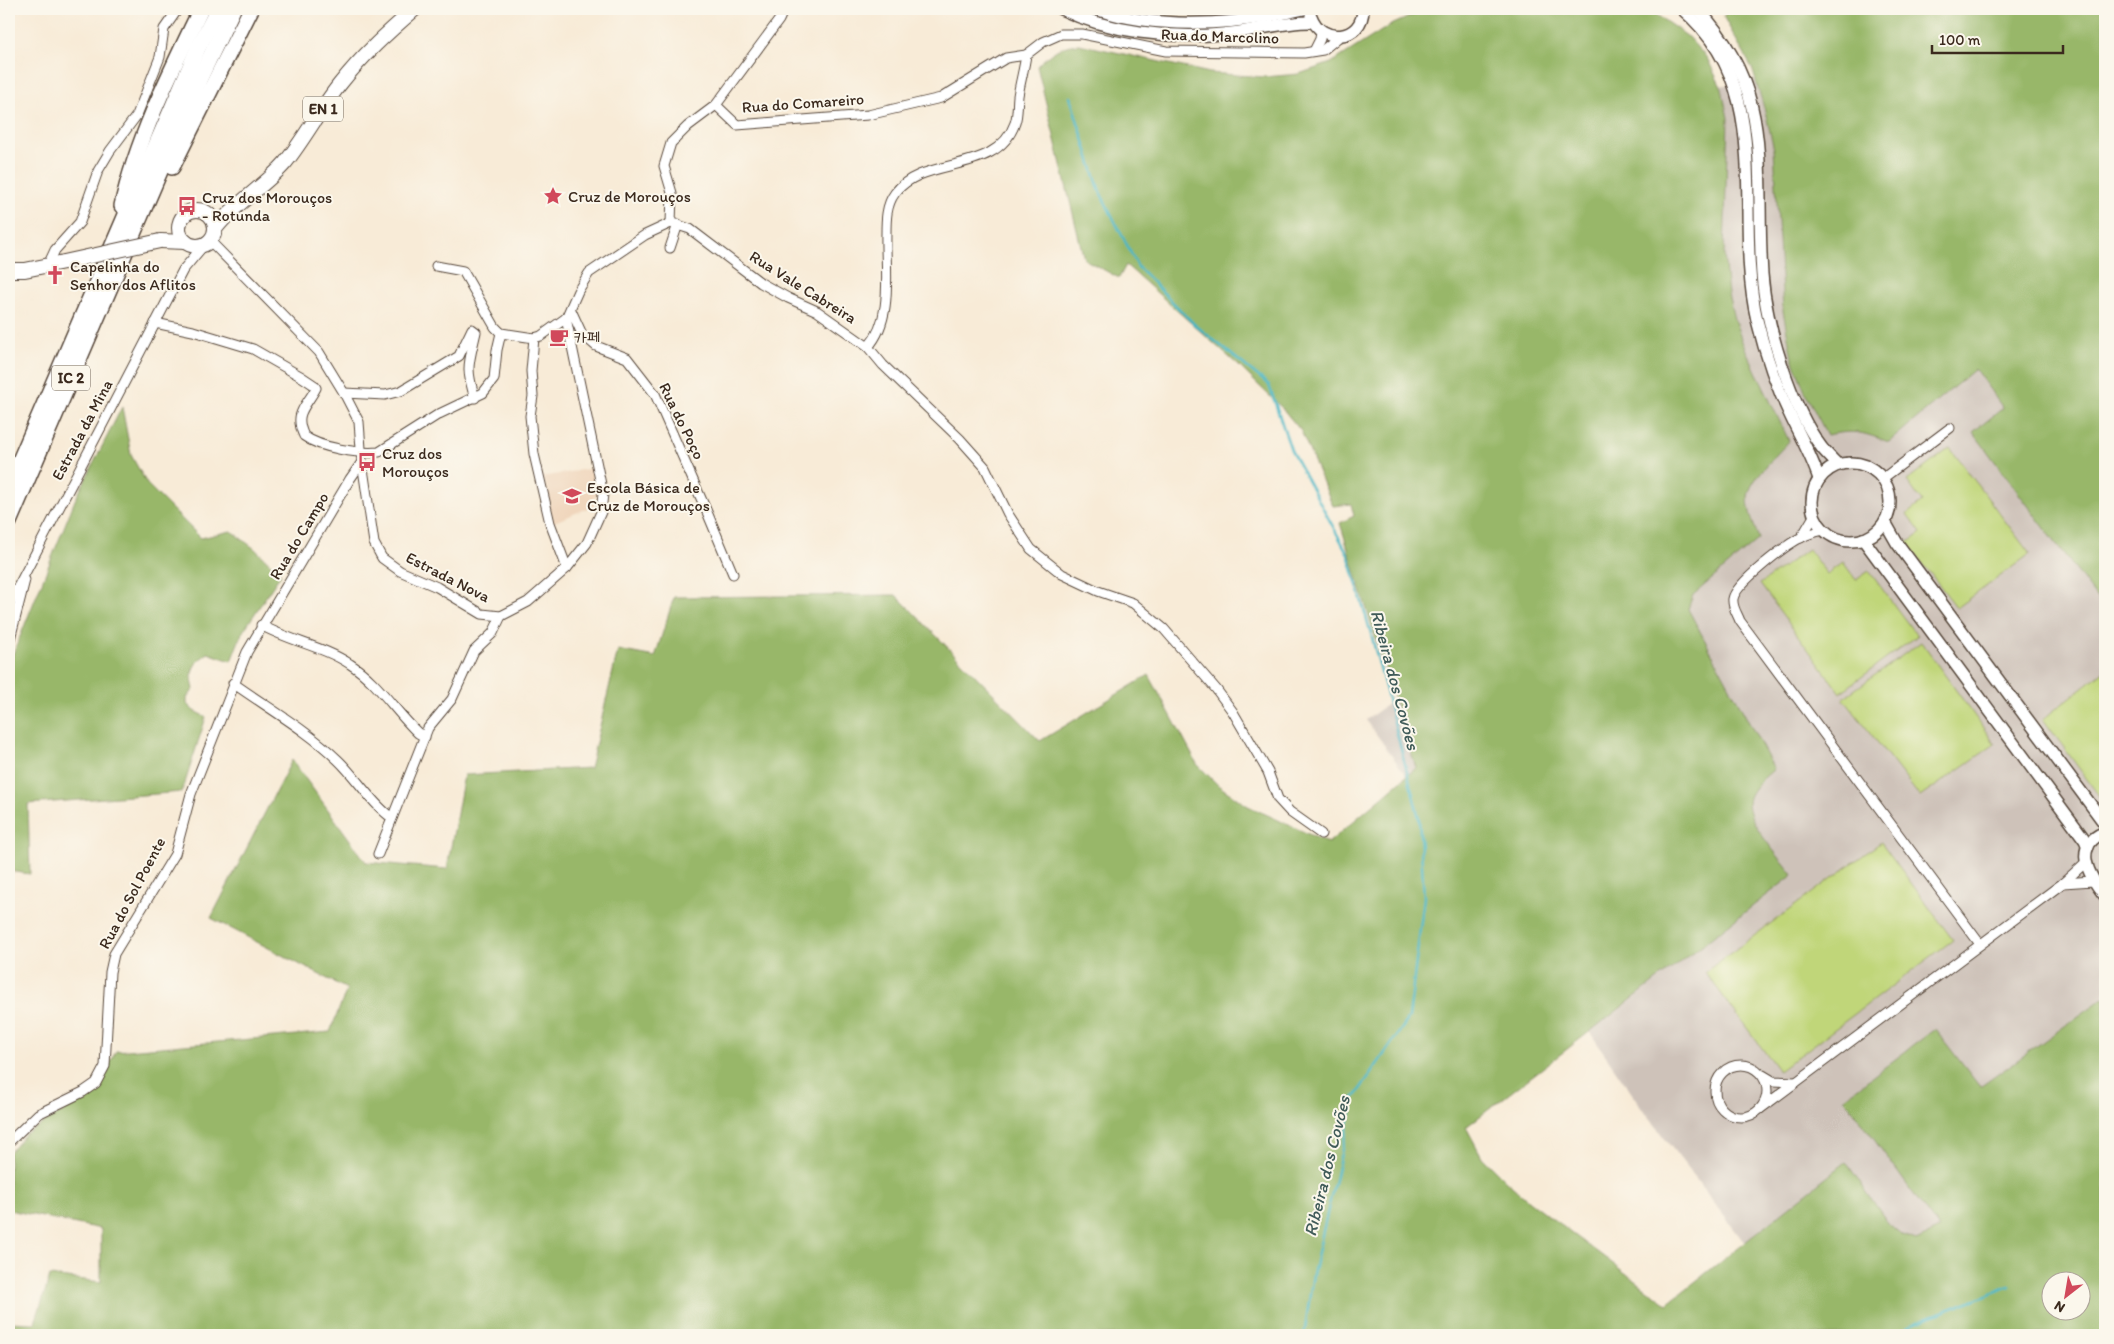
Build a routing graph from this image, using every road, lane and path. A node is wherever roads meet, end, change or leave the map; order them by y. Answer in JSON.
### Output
{"nodes":[{"id":1,"x":178,"y":9,"type":"edge"},
{"id":2,"x":201,"y":9,"type":"edge"},
{"id":3,"x":225,"y":9,"type":"edge"},
{"id":4,"x":251,"y":9,"type":"edge"},
{"id":5,"x":415,"y":9,"type":"edge"},
{"id":6,"x":784,"y":9,"type":"edge"},
{"id":7,"x":1061,"y":9,"type":"edge"},
{"id":8,"x":1095,"y":9,"type":"edge"},
{"id":9,"x":1304,"y":9,"type":"edge"},
{"id":10,"x":1311,"y":9,"type":"edge"},
{"id":11,"x":1682,"y":9,"type":"edge"},
{"id":12,"x":1698,"y":9,"type":"edge"},
{"id":13,"x":1367,"y":10,"type":"edge"},
{"id":14,"x":1317,"y":26,"type":"junction"},
{"id":15,"x":1340,"y":36,"type":"junction"},
{"id":16,"x":1314,"y":51,"type":"junction"},
{"id":17,"x":1026,"y":55,"type":"junction"},
{"id":18,"x":716,"y":105,"type":"junction"},
{"id":19,"x":233,"y":210,"type":"junction"},
{"id":20,"x":209,"y":214,"type":"junction"},
{"id":21,"x":675,"y":223,"type":"junction"},
{"id":22,"x":179,"y":228,"type":"junction"},
{"id":23,"x":133,"y":235,"type":"junction"},
{"id":24,"x":210,"y":238,"type":"junction"},
{"id":25,"x":160,"y":241,"type":"junction"},
{"id":26,"x":187,"y":243,"type":"junction"},
{"id":27,"x":112,"y":246,"type":"junction"},
{"id":28,"x":670,"y":248,"type":"dead end"},
{"id":29,"x":48,"y":265,"type":"junction"},
{"id":30,"x":436,"y":266,"type":"dead end"},
{"id":31,"x":9,"y":270,"type":"edge"},
{"id":32,"x":183,"y":270,"type":"junction"},
{"id":33,"x":568,"y":314,"type":"junction"},
{"id":34,"x":155,"y":323,"type":"junction"},
{"id":35,"x":501,"y":333,"type":"junction"},
{"id":36,"x":534,"y":338,"type":"junction"},
{"id":37,"x":868,"y":347,"type":"junction"},
{"id":38,"x":344,"y":394,"type":"junction"},
{"id":39,"x":476,"y":398,"type":"junction"},
{"id":40,"x":1950,"y":428,"type":"dead end"},
{"id":41,"x":362,"y":452,"type":"junction"},
{"id":42,"x":362,"y":462,"type":"junction"},
{"id":43,"x":1838,"y":465,"type":"junction"},
{"id":44,"x":1819,"y":479,"type":"junction"},
{"id":45,"x":1882,"y":479,"type":"junction"},
{"id":46,"x":9,"y":486,"type":"edge"},
{"id":47,"x":1814,"y":516,"type":"junction"},
{"id":48,"x":9,"y":522,"type":"edge"},
{"id":49,"x":1885,"y":522,"type":"junction"},
{"id":50,"x":1824,"y":530,"type":"junction"},
{"id":51,"x":1801,"y":538,"type":"junction"},
{"id":52,"x":1863,"y":539,"type":"junction"},
{"id":53,"x":567,"y":568,"type":"junction"},
{"id":54,"x":27,"y":571,"type":"junction"},
{"id":55,"x":733,"y":574,"type":"dead end"},
{"id":56,"x":9,"y":604,"type":"edge"},
{"id":57,"x":501,"y":616,"type":"junction"},
{"id":58,"x":261,"y":625,"type":"junction"},
{"id":59,"x":9,"y":643,"type":"edge"},
{"id":60,"x":233,"y":683,"type":"junction"},
{"id":61,"x":426,"y":737,"type":"junction"},
{"id":62,"x":392,"y":818,"type":"junction"},
{"id":63,"x":2105,"y":824,"type":"edge"},
{"id":64,"x":2105,"y":832,"type":"edge"},
{"id":65,"x":1322,"y":834,"type":"dead end"},
{"id":66,"x":2088,"y":847,"type":"junction"},
{"id":67,"x":378,"y":854,"type":"dead end"},
{"id":68,"x":2085,"y":863,"type":"junction"},
{"id":69,"x":2093,"y":881,"type":"junction"},
{"id":70,"x":2063,"y":883,"type":"junction"},
{"id":71,"x":2105,"y":896,"type":"edge"},
{"id":72,"x":1980,"y":944,"type":"junction"},
{"id":73,"x":1761,"y":1073,"type":"junction"},
{"id":74,"x":1795,"y":1082,"type":"junction"},
{"id":75,"x":1760,"y":1109,"type":"junction"},
{"id":76,"x":9,"y":1142,"type":"edge"}],
"edges":[{"from":1,"to":29,"type":"street"},
{"from":2,"to":27,"type":"highway"},
{"from":3,"to":23,"type":"highway","number":"IC 2"},
{"from":3,"to":27,"type":"highway","number":"IC 2"},
{"from":4,"to":23,"type":"highway"},
{"from":5,"to":19,"type":"main road","number":"EN 1"},
{"from":6,"to":18,"type":"street"},
{"from":7,"to":14,"type":"street"},
{"from":8,"to":9,"type":"street"},
{"from":10,"to":14,"type":"street"},
{"from":11,"to":44,"type":"street"},
{"from":12,"to":43,"type":"street"},
{"from":13,"to":15,"type":"street"},
{"from":14,"to":15,"type":"street"},
{"from":14,"to":16,"type":"street"},
{"from":15,"to":16,"type":"street","name":"Rua do Marcolino"},
{"from":16,"to":17,"type":"street","name":"Rua do Marcolino"},
{"from":17,"to":18,"type":"street","name":"Rua do Comareiro"},
{"from":17,"to":37,"type":"street"},
{"from":18,"to":21,"type":"street"},
{"from":19,"to":20,"type":"main road","number":"EN 1"},
{"from":19,"to":24,"type":"main road","number":"EN 1"},
{"from":20,"to":22,"type":"main road","number":"EN 1"},
{"from":20,"to":24,"type":"main road"},
{"from":21,"to":28,"type":"street"},
{"from":21,"to":33,"type":"street"},
{"from":21,"to":37,"type":"street","name":"Rua Vale Cabreira"},
{"from":22,"to":25,"type":"main road","number":"EN 1"},
{"from":22,"to":26,"type":"main road"},
{"from":23,"to":48,"type":"highway","number":"IC 2"},
{"from":24,"to":26,"type":"main road","number":"EN 1"},
{"from":24,"to":32,"type":"street","name":"Estrada da Mina"},
{"from":24,"to":38,"type":"street","name":"Estrada Nova"},
{"from":25,"to":26,"type":"main road","number":"EN 1"},
{"from":25,"to":29,"type":"main road","number":"EN 1","bridge":true},
{"from":26,"to":32,"type":"street","name":"Estrada da Mina"},
{"from":27,"to":46,"type":"highway","number":"IC 2"},
{"from":29,"to":31,"type":"main road","number":"EN 1"},
{"from":30,"to":35,"type":"street"},
{"from":32,"to":34,"type":"street","name":"Estrada da Mina"},
{"from":33,"to":36,"type":"street"},
{"from":33,"to":53,"type":"street","name":"Estrada Nova"},
{"from":33,"to":55,"type":"street","name":"Rua do Poço"},
{"from":34,"to":41,"type":"street"},
{"from":34,"to":54,"type":"street","name":"Estrada da Mina"},
{"from":35,"to":36,"type":"street"},
{"from":35,"to":39,"type":"street"},
{"from":36,"to":53,"type":"street"},
{"from":37,"to":65,"type":"street","name":"Rua Vale Cabreira"},
{"from":38,"to":39,"type":"street"},
{"from":38,"to":41,"type":"street","name":"Estrada Nova"},
{"from":39,"to":41,"type":"street"},
{"from":40,"to":45,"type":"street"},
{"from":41,"to":42,"type":"street","name":"Estrada Nova"},
{"from":42,"to":57,"type":"street","name":"Estrada Nova"},
{"from":42,"to":58,"type":"street","name":"Rua do Campo"},
{"from":43,"to":44,"type":"street"},
{"from":43,"to":45,"type":"street"},
{"from":44,"to":47,"type":"street"},
{"from":45,"to":49,"type":"street"},
{"from":47,"to":50,"type":"street"},
{"from":47,"to":51,"type":"street"},
{"from":49,"to":52,"type":"street"},
{"from":49,"to":63,"type":"street"},
{"from":50,"to":51,"type":"street"},
{"from":50,"to":52,"type":"street"},
{"from":51,"to":72,"type":"street"},
{"from":52,"to":66,"type":"street"},
{"from":53,"to":57,"type":"street","name":"Estrada Nova"},
{"from":54,"to":56,"type":"street","name":"Estrada da Mina"},
{"from":54,"to":59,"type":"street"},
{"from":57,"to":61,"type":"street"},
{"from":58,"to":60,"type":"street","name":"Rua do Sol Poente"},
{"from":58,"to":61,"type":"street"},
{"from":60,"to":62,"type":"street"},
{"from":60,"to":76,"type":"street","name":"Rua do Sol Poente"},
{"from":61,"to":62,"type":"street"},
{"from":62,"to":67,"type":"street"},
{"from":64,"to":66,"type":"street"},
{"from":66,"to":68,"type":"street"},
{"from":68,"to":69,"type":"street"},
{"from":68,"to":70,"type":"street"},
{"from":69,"to":70,"type":"street"},
{"from":69,"to":71,"type":"street"},
{"from":70,"to":72,"type":"street"},
{"from":72,"to":74,"type":"street"},
{"from":73,"to":74,"type":"street"},
{"from":73,"to":75,"type":"street"},
{"from":73,"to":75,"type":"street"},
{"from":74,"to":75,"type":"street"}]}
